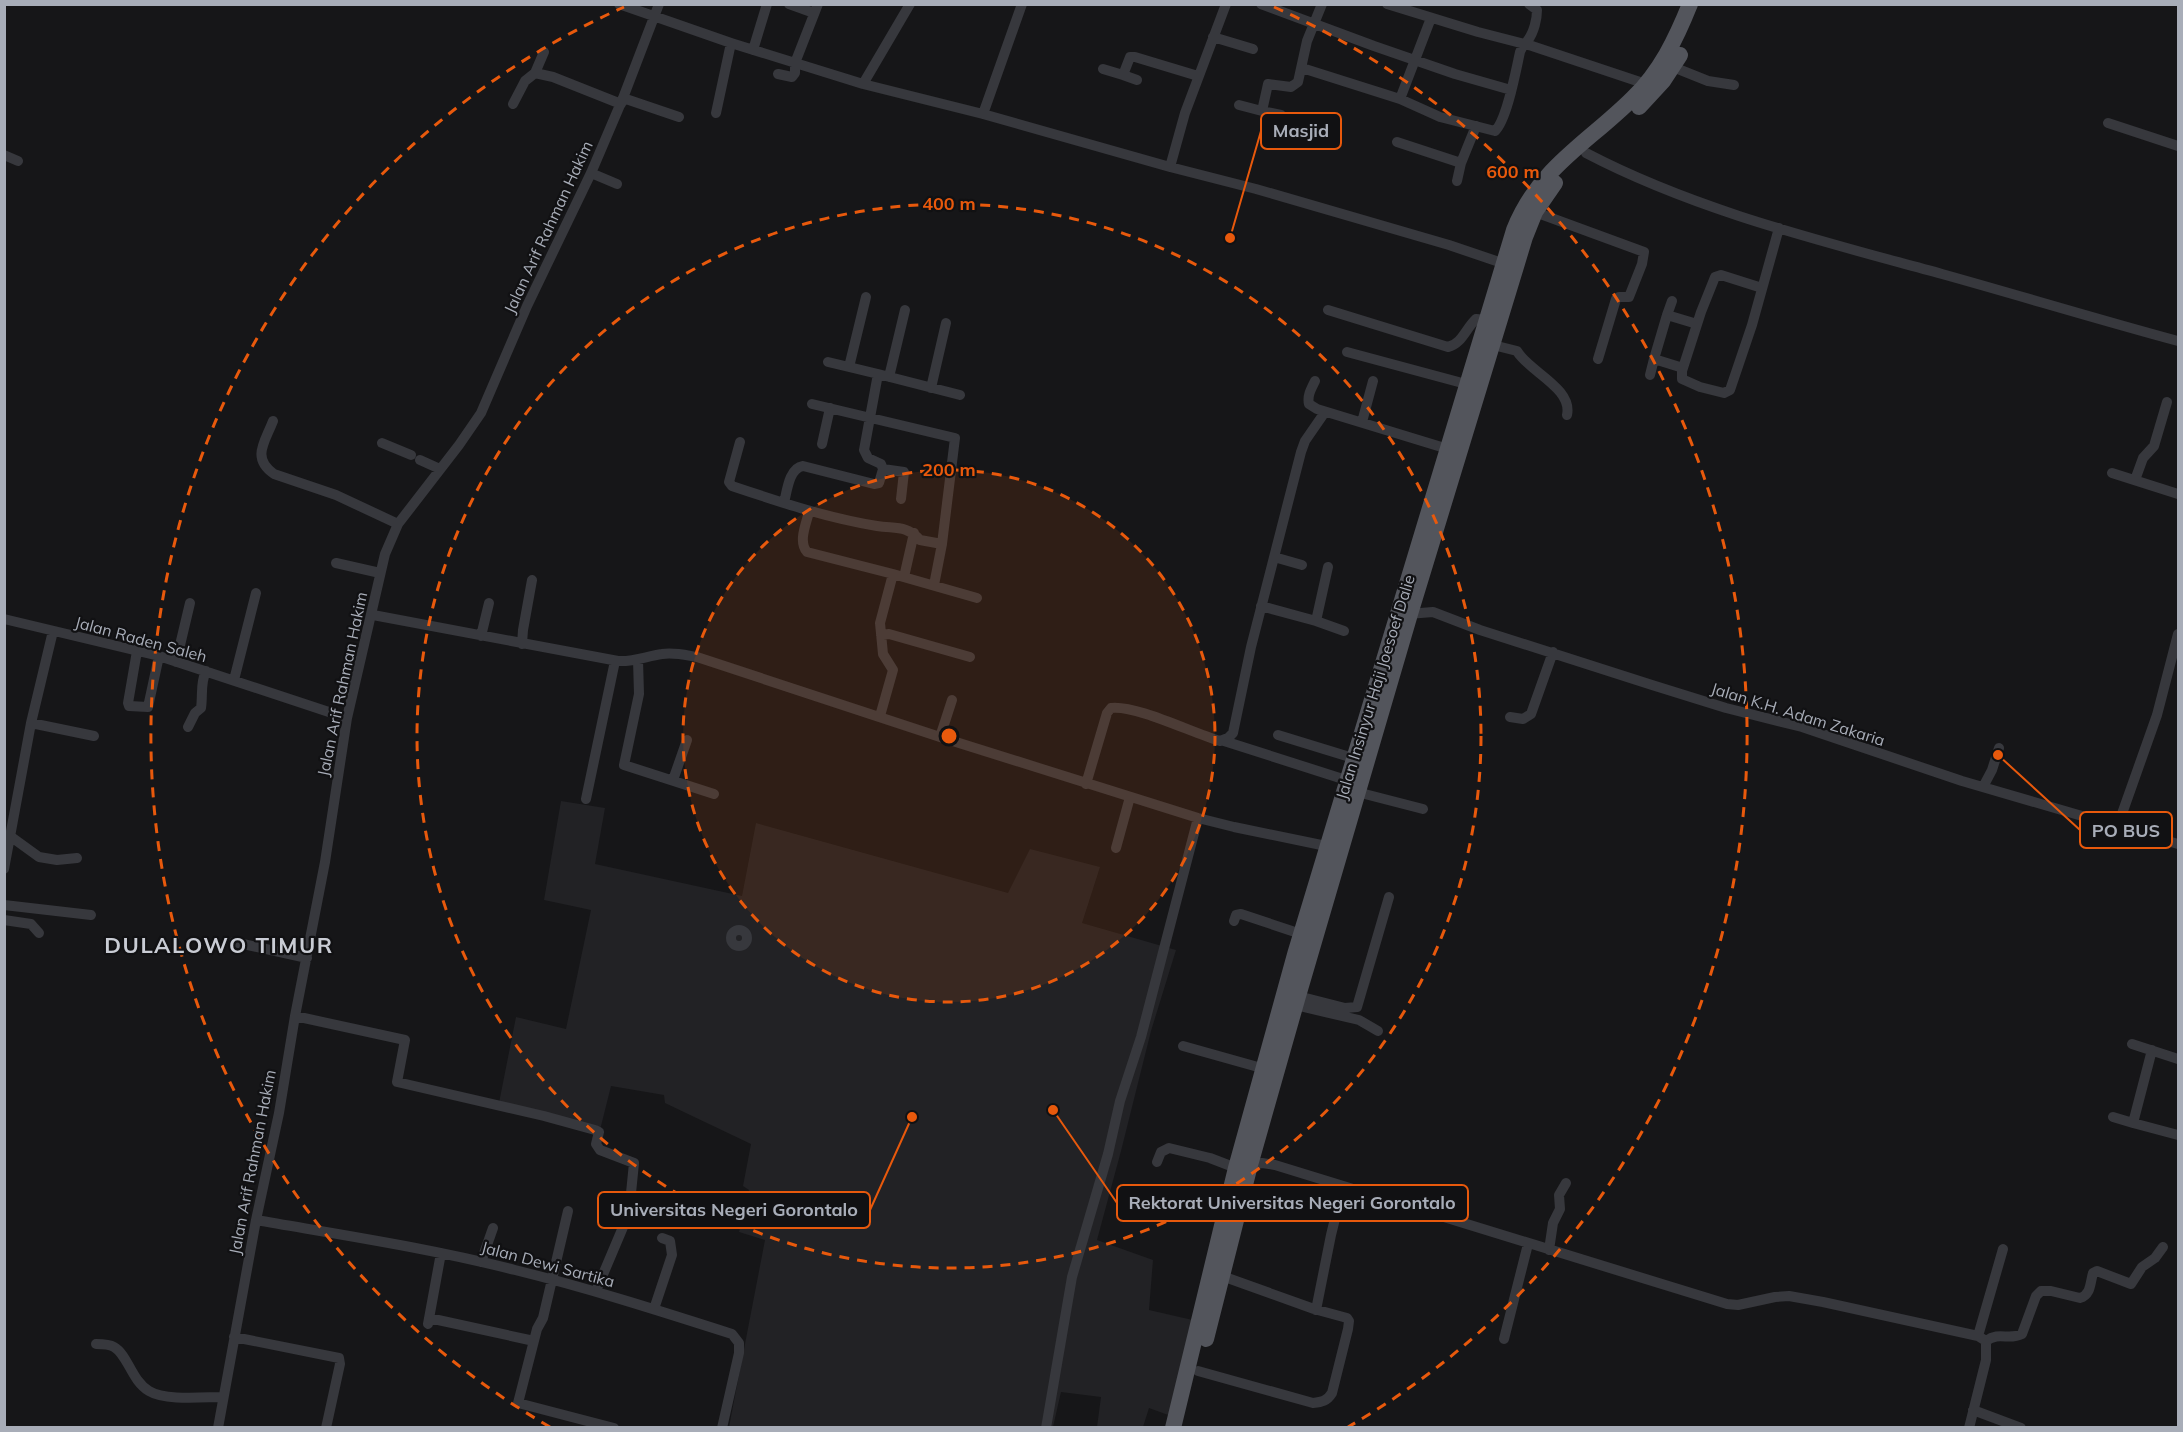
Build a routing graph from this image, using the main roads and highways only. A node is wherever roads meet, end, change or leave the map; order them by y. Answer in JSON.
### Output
{"nodes":[{"id":1,"x":1690,"y":4,"type":"edge"},
{"id":2,"x":1702,"y":4,"type":"edge"},
{"id":3,"x":1510,"y":266,"type":"junction"},
{"id":4,"x":1403,"y":615,"type":"junction"},
{"id":5,"x":1352,"y":786,"type":"junction"},
{"id":6,"x":1334,"y":848,"type":"junction"},
{"id":7,"x":1243,"y":1166,"type":"junction"},
{"id":8,"x":1173,"y":1428,"type":"edge"},
{"id":9,"x":1183,"y":1428,"type":"edge"}],
"edges":[{"from":1,"to":3,"type":"main road","name":"Jalan Insinyur Haji Joesoef Dalie"},
{"from":2,"to":3,"type":"main road","name":"Jalan Insinyur Haji Joesoef Dalie"},
{"from":3,"to":4,"type":"main road","name":"Jalan Insinyur Haji Joesoef Dalie"},
{"from":3,"to":4,"type":"main road","name":"Jalan Insinyur Haji Joesoef Dalie"},
{"from":4,"to":5,"type":"main road","name":"Jalan Insinyur Haji Joesoef Dalie"},
{"from":4,"to":5,"type":"main road","name":"Jalan Insinyur Haji Joesoef Dalie"},
{"from":5,"to":6,"type":"main road","name":"Jalan Insinyur Haji Joesoef Dalie"},
{"from":6,"to":7,"type":"main road","name":"Jalan Insinyur Haji Joesoef Dalie"},
{"from":6,"to":7,"type":"main road","name":"Jalan Insinyur Haji Joesoef Dalie"},
{"from":7,"to":8,"type":"main road","name":"Jalan Insinyur Haji Joesoef Dalie"},
{"from":7,"to":9,"type":"main road","name":"Jalan Insinyur Haji Joesoef Dalie"}]}
